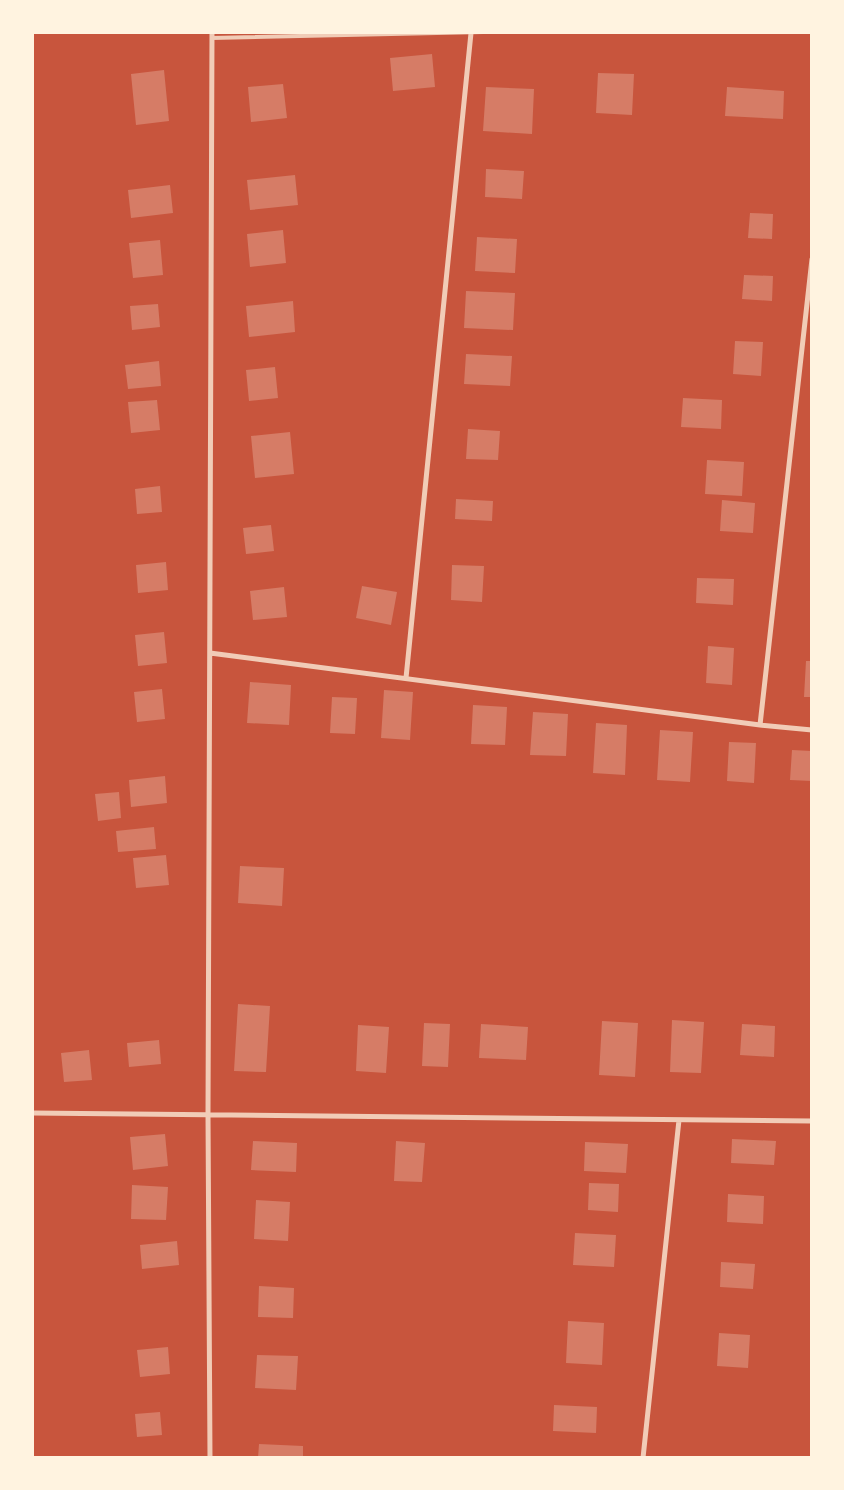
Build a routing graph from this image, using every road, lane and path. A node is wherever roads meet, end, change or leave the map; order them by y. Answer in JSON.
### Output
{"nodes":[{"id":1,"x":483,"y":32,"type":"edge"},
{"id":2,"x":471,"y":33,"type":"edge"},
{"id":3,"x":212,"y":35,"type":"edge"},
{"id":4,"x":812,"y":259,"type":"edge"},
{"id":5,"x":210,"y":653,"type":"junction"},
{"id":6,"x":406,"y":678,"type":"junction"},
{"id":7,"x":760,"y":725,"type":"junction"},
{"id":8,"x":812,"y":730,"type":"edge"},
{"id":9,"x":32,"y":1113,"type":"edge"},
{"id":10,"x":208,"y":1114,"type":"junction"},
{"id":11,"x":679,"y":1120,"type":"junction"},
{"id":12,"x":812,"y":1121,"type":"edge"},
{"id":13,"x":210,"y":1458,"type":"edge"},
{"id":14,"x":643,"y":1458,"type":"edge"}],
"edges":[{"from":1,"to":2,"type":"lane"},
{"from":2,"to":3,"type":"lane"},
{"from":2,"to":6,"type":"street"},
{"from":3,"to":5,"type":"street"},
{"from":4,"to":7,"type":"street"},
{"from":5,"to":6,"type":"street"},
{"from":5,"to":10,"type":"street"},
{"from":6,"to":7,"type":"street"},
{"from":7,"to":8,"type":"street"},
{"from":9,"to":10,"type":"street"},
{"from":10,"to":11,"type":"street"},
{"from":10,"to":13,"type":"street"},
{"from":11,"to":12,"type":"street"},
{"from":11,"to":14,"type":"street"}]}
